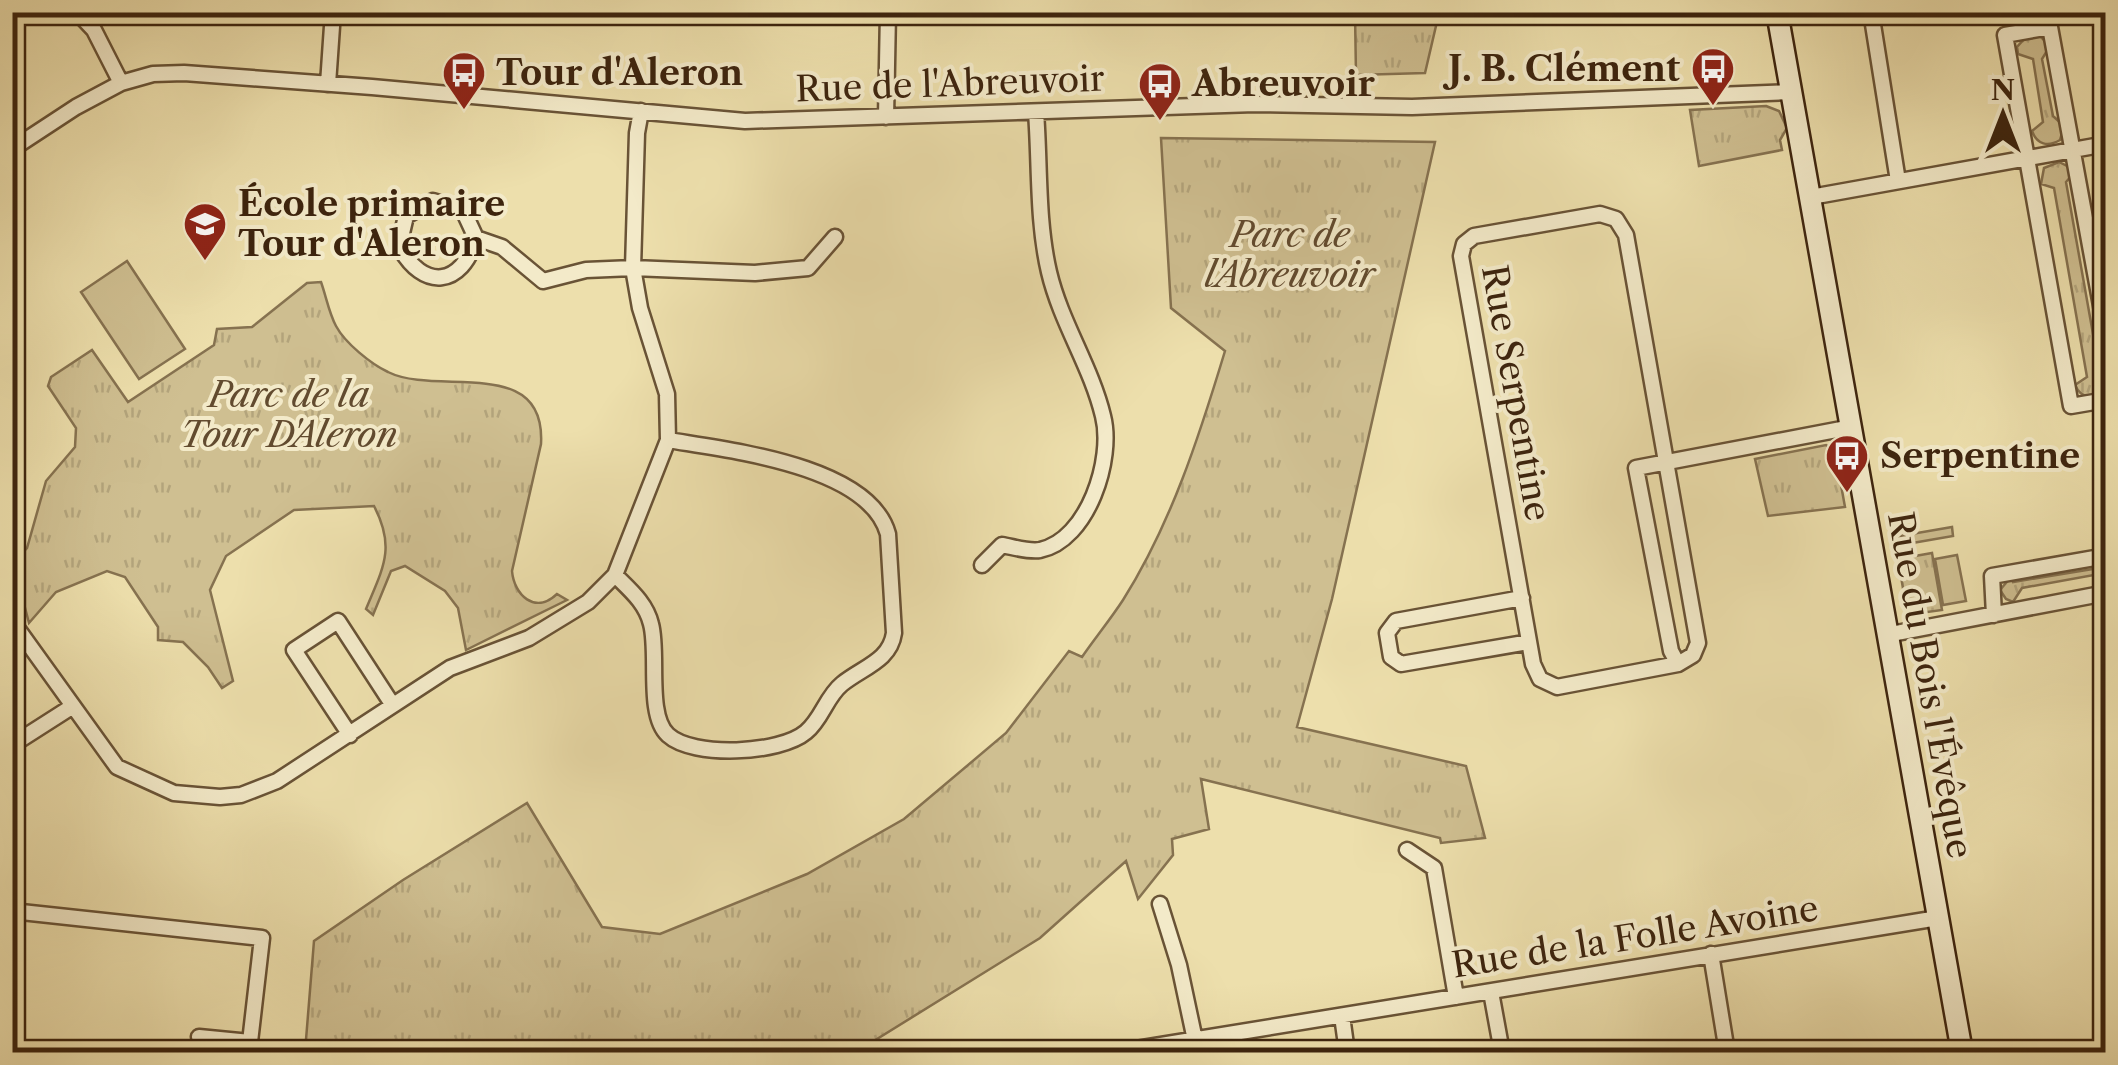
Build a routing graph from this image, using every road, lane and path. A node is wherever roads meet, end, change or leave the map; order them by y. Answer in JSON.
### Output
{"nodes":[{"id":1,"x":77,"y":12,"type":"edge"},
{"id":2,"x":332,"y":12,"type":"edge"},
{"id":3,"x":888,"y":12,"type":"edge"},
{"id":4,"x":1777,"y":12,"type":"edge"},
{"id":5,"x":1870,"y":12,"type":"edge"},
{"id":6,"x":121,"y":83,"type":"junction"},
{"id":7,"x":328,"y":84,"type":"junction"},
{"id":8,"x":1791,"y":92,"type":"junction"},
{"id":9,"x":641,"y":111,"type":"junction"},
{"id":10,"x":1036,"y":112,"type":"junction"},
{"id":11,"x":886,"y":117,"type":"junction"},
{"id":12,"x":2106,"y":144,"type":"edge"},
{"id":13,"x":12,"y":149,"type":"edge"},
{"id":14,"x":2073,"y":150,"type":"junction"},
{"id":15,"x":2028,"y":158,"type":"junction"},
{"id":16,"x":1898,"y":182,"type":"junction"},
{"id":17,"x":1811,"y":197,"type":"junction"},
{"id":18,"x":836,"y":237,"type":"dead end"},
{"id":19,"x":476,"y":238,"type":"junction"},
{"id":20,"x":633,"y":268,"type":"junction"},
{"id":21,"x":2106,"y":333,"type":"edge"},
{"id":22,"x":2106,"y":400,"type":"edge"},
{"id":23,"x":1852,"y":427,"type":"junction"},
{"id":24,"x":668,"y":440,"type":"junction"},
{"id":25,"x":1666,"y":461,"type":"junction"},
{"id":26,"x":2106,"y":556,"type":"edge"},
{"id":27,"x":982,"y":566,"type":"dead end"},
{"id":28,"x":616,"y":576,"type":"junction"},
{"id":29,"x":2106,"y":594,"type":"edge"},
{"id":30,"x":1522,"y":598,"type":"junction"},
{"id":31,"x":1994,"y":615,"type":"junction"},
{"id":32,"x":12,"y":621,"type":"edge"},
{"id":33,"x":1886,"y":635,"type":"junction"},
{"id":34,"x":1530,"y":642,"type":"junction"},
{"id":35,"x":1678,"y":664,"type":"junction"},
{"id":36,"x":392,"y":704,"type":"junction"},
{"id":37,"x":73,"y":706,"type":"junction"},
{"id":38,"x":350,"y":734,"type":"junction"},
{"id":39,"x":12,"y":745,"type":"edge"},
{"id":40,"x":1408,"y":850,"type":"dead end"},
{"id":41,"x":1160,"y":904,"type":"dead end"},
{"id":42,"x":12,"y":911,"type":"edge"},
{"id":43,"x":1938,"y":918,"type":"junction"},
{"id":44,"x":1711,"y":954,"type":"junction"},
{"id":45,"x":1491,"y":992,"type":"junction"},
{"id":46,"x":1456,"y":997,"type":"junction"},
{"id":47,"x":1342,"y":1016,"type":"junction"},
{"id":48,"x":200,"y":1037,"type":"dead end"},
{"id":49,"x":1195,"y":1040,"type":"junction"},
{"id":50,"x":1118,"y":1052,"type":"edge"},
{"id":51,"x":1347,"y":1052,"type":"edge"},
{"id":52,"x":1502,"y":1052,"type":"edge"},
{"id":53,"x":1727,"y":1052,"type":"edge"},
{"id":54,"x":1962,"y":1052,"type":"edge"}],
"edges":[{"from":1,"to":6,"type":"street"},
{"from":2,"to":7,"type":"street"},
{"from":3,"to":11,"type":"street"},
{"from":4,"to":8,"type":"street","name":"Rue du Bois l'Évêque"},
{"from":5,"to":16,"type":"street"},
{"from":6,"to":7,"type":"street","name":"Rue de l'Abreuvoir"},
{"from":6,"to":13,"type":"street","name":"Rue de l'Abreuvoir"},
{"from":7,"to":9,"type":"street","name":"Rue de l'Abreuvoir"},
{"from":8,"to":10,"type":"street","name":"Rue de l'Abreuvoir"},
{"from":8,"to":17,"type":"street","name":"Rue du Bois l'Évêque"},
{"from":9,"to":11,"type":"street","name":"Rue de l'Abreuvoir"},
{"from":9,"to":20,"type":"street"},
{"from":10,"to":11,"type":"street","name":"Rue de l'Abreuvoir"},
{"from":10,"to":27,"type":"street"},
{"from":12,"to":14,"type":"street"},
{"from":14,"to":15,"type":"street"},
{"from":14,"to":15,"type":"street"},
{"from":14,"to":21,"type":"street"},
{"from":15,"to":16,"type":"street"},
{"from":15,"to":22,"type":"street"},
{"from":16,"to":17,"type":"street"},
{"from":17,"to":23,"type":"street","name":"Rue du Bois l'Évêque"},
{"from":18,"to":20,"type":"street"},
{"from":19,"to":19,"type":"street"},
{"from":19,"to":20,"type":"street"},
{"from":20,"to":24,"type":"street"},
{"from":23,"to":25,"type":"street"},
{"from":23,"to":33,"type":"street","name":"Rue du Bois l'Évêque"},
{"from":24,"to":28,"type":"street"},
{"from":24,"to":28,"type":"street"},
{"from":25,"to":30,"type":"street","name":"Rue Serpentine"},
{"from":25,"to":35,"type":"street","name":"Rue Serpentine"},
{"from":25,"to":35,"type":"street"},
{"from":26,"to":31,"type":"street"},
{"from":28,"to":36,"type":"street"},
{"from":29,"to":31,"type":"street"},
{"from":30,"to":34,"type":"street","name":"Rue Serpentine"},
{"from":30,"to":34,"type":"street"},
{"from":31,"to":33,"type":"street"},
{"from":32,"to":37,"type":"street"},
{"from":33,"to":43,"type":"street","name":"Rue du Bois l'Évêque"},
{"from":34,"to":35,"type":"street","name":"Rue Serpentine"},
{"from":36,"to":38,"type":"street"},
{"from":36,"to":38,"type":"street"},
{"from":37,"to":38,"type":"street"},
{"from":37,"to":39,"type":"street"},
{"from":40,"to":46,"type":"street"},
{"from":41,"to":49,"type":"street"},
{"from":42,"to":48,"type":"street"},
{"from":43,"to":44,"type":"street","name":"Rue de la Folle Avoine"},
{"from":43,"to":54,"type":"street","name":"Rue du Bois l'Évêque"},
{"from":44,"to":45,"type":"street","name":"Rue de la Folle Avoine"},
{"from":44,"to":53,"type":"street"},
{"from":45,"to":46,"type":"street","name":"Rue de la Folle Avoine"},
{"from":45,"to":52,"type":"street"},
{"from":46,"to":47,"type":"street","name":"Rue de la Folle Avoine"},
{"from":47,"to":49,"type":"street","name":"Rue de la Folle Avoine"},
{"from":47,"to":51,"type":"street"},
{"from":49,"to":50,"type":"street","name":"Rue de la Folle Avoine"}]}
